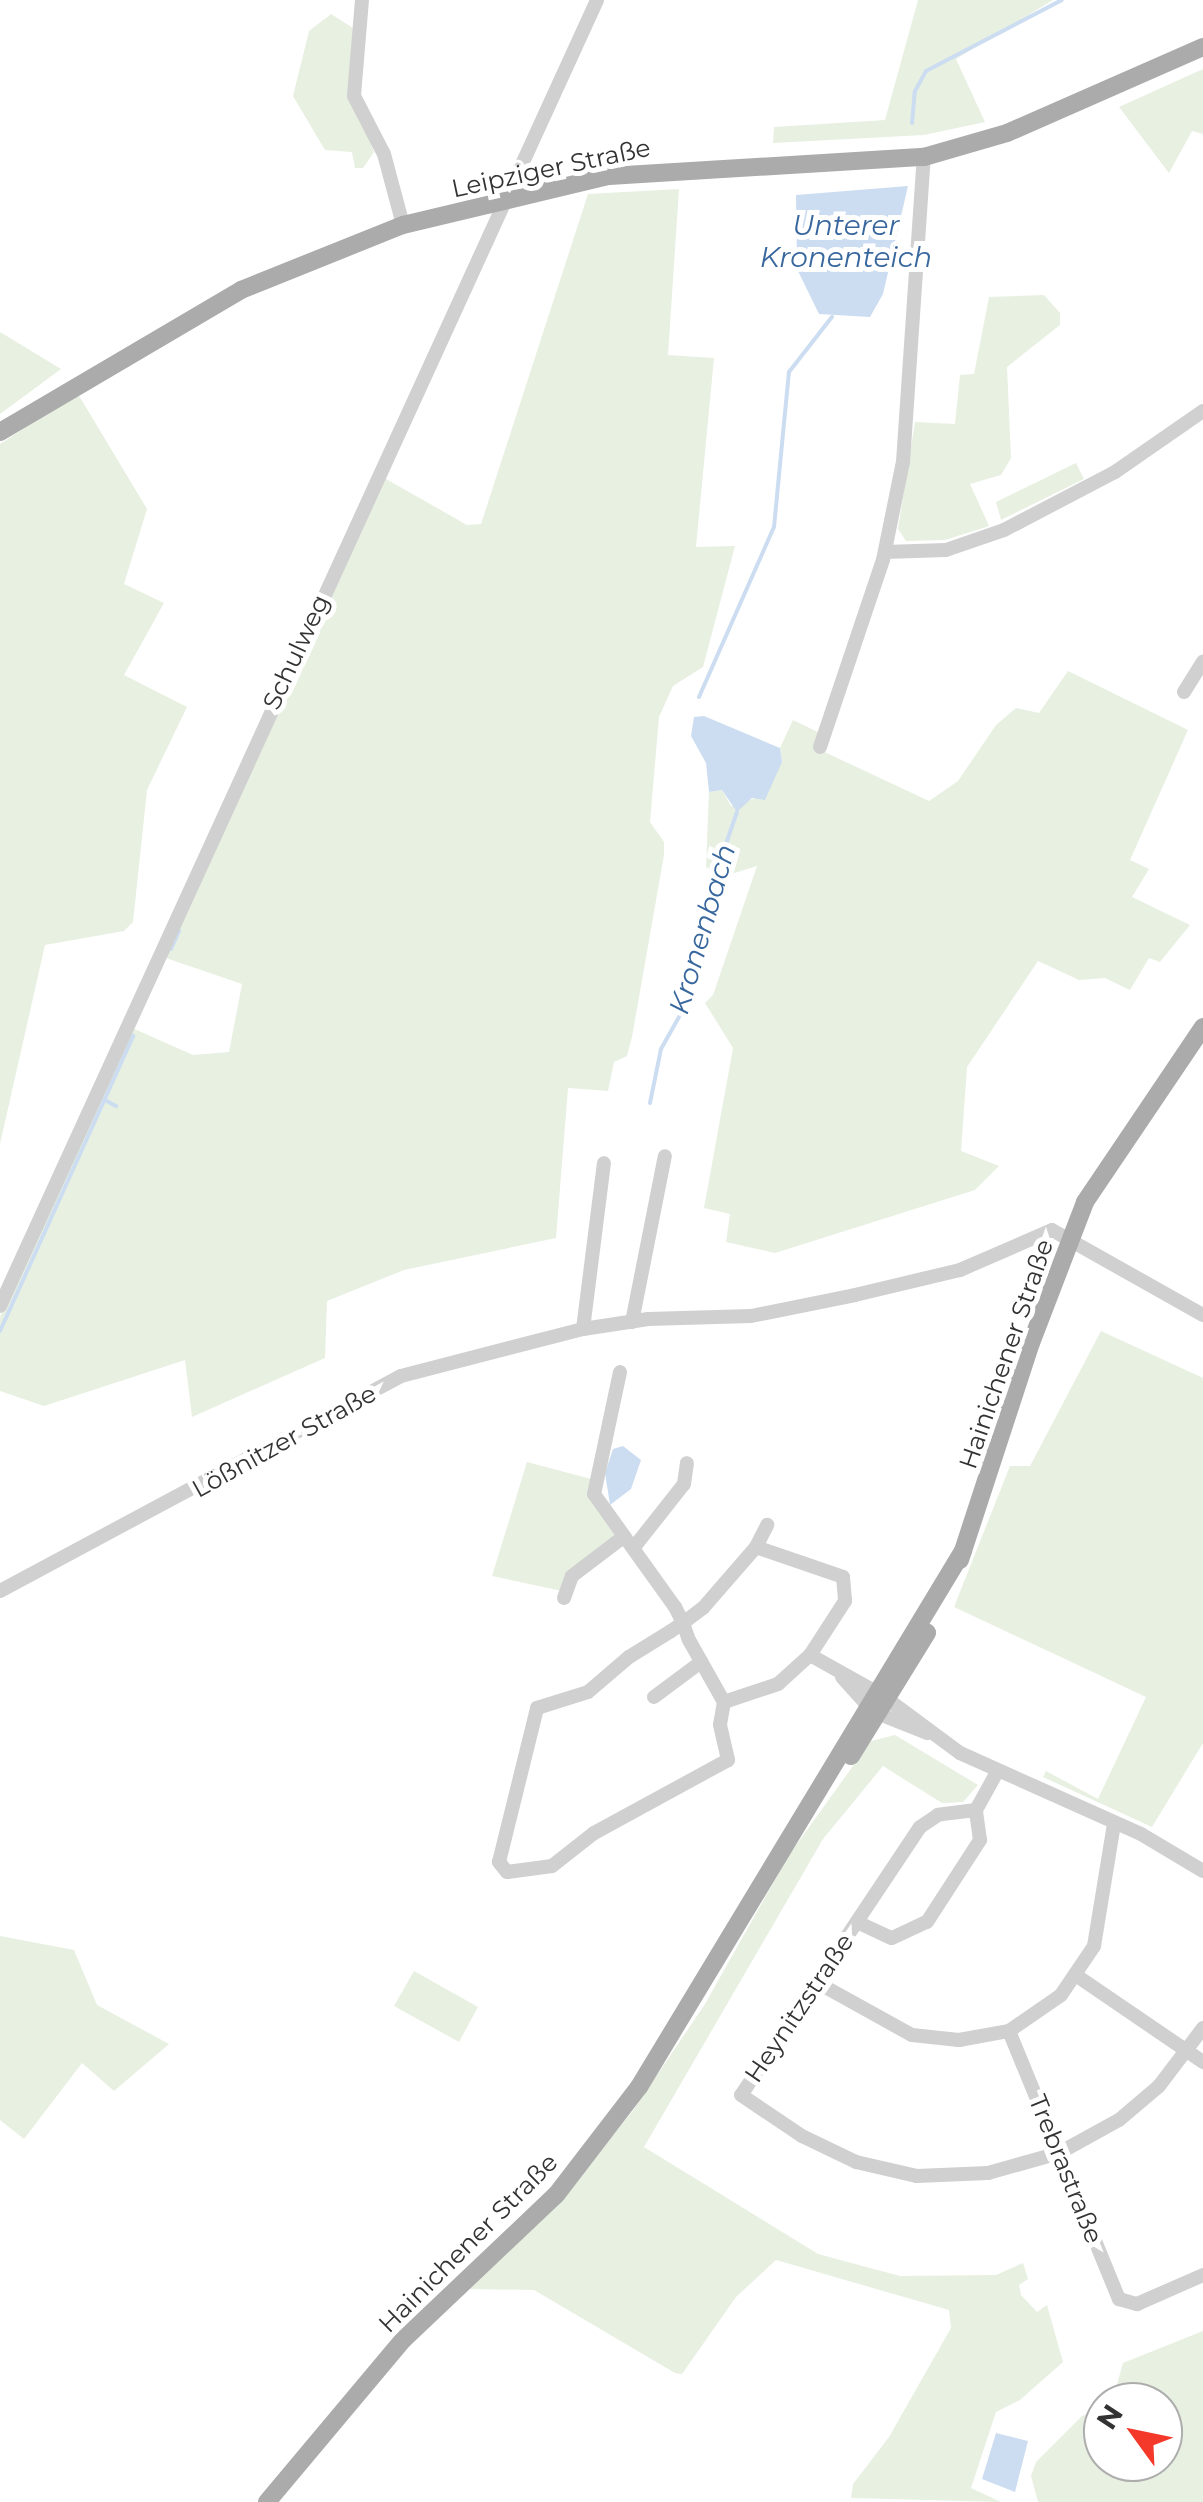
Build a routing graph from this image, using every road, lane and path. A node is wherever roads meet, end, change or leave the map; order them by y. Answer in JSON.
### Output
{"nodes":[{"id":1,"x":362,"y":0,"type":"edge"},
{"id":2,"x":597,"y":0,"type":"edge"},
{"id":3,"x":1203,"y":47,"type":"edge"},
{"id":4,"x":924,"y":157,"type":"junction"},
{"id":5,"x":505,"y":202,"type":"junction"},
{"id":6,"x":403,"y":225,"type":"junction"},
{"id":7,"x":1203,"y":411,"type":"edge"},
{"id":8,"x":0,"y":432,"type":"edge"},
{"id":9,"x":885,"y":552,"type":"junction"},
{"id":10,"x":1203,"y":662,"type":"edge"},
{"id":11,"x":1184,"y":692,"type":"dead end"},
{"id":12,"x":820,"y":746,"type":"dead end"},
{"id":13,"x":1203,"y":1027,"type":"edge"},
{"id":14,"x":665,"y":1156,"type":"dead end"},
{"id":15,"x":604,"y":1163,"type":"dead end"},
{"id":16,"x":1071,"y":1239,"type":"junction"},
{"id":17,"x":0,"y":1306,"type":"edge"},
{"id":18,"x":1203,"y":1315,"type":"edge"},
{"id":19,"x":632,"y":1322,"type":"junction"},
{"id":20,"x":583,"y":1329,"type":"junction"},
{"id":21,"x":620,"y":1372,"type":"dead end"},
{"id":22,"x":688,"y":1463,"type":"dead end"},
{"id":23,"x":767,"y":1525,"type":"dead end"},
{"id":24,"x":628,"y":1542,"type":"junction"},
{"id":25,"x":756,"y":1547,"type":"junction"},
{"id":26,"x":0,"y":1591,"type":"edge"},
{"id":27,"x":564,"y":1598,"type":"dead end"},
{"id":28,"x":683,"y":1622,"type":"junction"},
{"id":29,"x":810,"y":1655,"type":"junction"},
{"id":30,"x":701,"y":1662,"type":"junction"},
{"id":31,"x":654,"y":1698,"type":"dead end"},
{"id":32,"x":724,"y":1702,"type":"junction"},
{"id":33,"x":877,"y":1702,"type":"junction"},
{"id":34,"x":998,"y":1772,"type":"junction"},
{"id":35,"x":976,"y":1810,"type":"junction"},
{"id":36,"x":1114,"y":1824,"type":"junction"},
{"id":37,"x":1203,"y":1871,"type":"edge"},
{"id":38,"x":858,"y":1922,"type":"junction"},
{"id":39,"x":1077,"y":1976,"type":"junction"},
{"id":40,"x":818,"y":1982,"type":"junction"},
{"id":41,"x":1203,"y":2028,"type":"edge"},
{"id":42,"x":1009,"y":2031,"type":"junction"},
{"id":43,"x":1190,"y":2052,"type":"junction"},
{"id":44,"x":1203,"y":2062,"type":"edge"},
{"id":45,"x":1059,"y":2152,"type":"junction"},
{"id":46,"x":1203,"y":2276,"type":"edge"},
{"id":47,"x":267,"y":2502,"type":"edge"}],
"edges":[{"from":1,"to":6,"type":"street"},
{"from":2,"to":5,"type":"street","name":"Schulweg"},
{"from":3,"to":4,"type":"main road","name":"Leipziger Straße"},
{"from":4,"to":5,"type":"main road","name":"Leipziger Straße"},
{"from":4,"to":9,"type":"street"},
{"from":5,"to":6,"type":"main road","name":"Leipziger Straße"},
{"from":5,"to":17,"type":"street","name":"Schulweg"},
{"from":6,"to":8,"type":"main road","name":"Leipziger Straße"},
{"from":7,"to":9,"type":"street"},
{"from":9,"to":12,"type":"street"},
{"from":10,"to":11,"type":"street"},
{"from":13,"to":16,"type":"main road","name":"Hainichener Straße"},
{"from":14,"to":19,"type":"street"},
{"from":15,"to":20,"type":"street"},
{"from":16,"to":18,"type":"street"},
{"from":16,"to":19,"type":"street","name":"Lößnitzer Straße"},
{"from":16,"to":33,"type":"main road","name":"Hainichener Straße"},
{"from":19,"to":20,"type":"street","name":"Lößnitzer Straße"},
{"from":20,"to":26,"type":"street","name":"Lößnitzer Straße"},
{"from":21,"to":24,"type":"street"},
{"from":22,"to":24,"type":"street"},
{"from":23,"to":25,"type":"street"},
{"from":24,"to":27,"type":"street"},
{"from":24,"to":28,"type":"street"},
{"from":25,"to":28,"type":"street"},
{"from":25,"to":29,"type":"street"},
{"from":28,"to":30,"type":"street"},
{"from":28,"to":32,"type":"street"},
{"from":29,"to":32,"type":"street"},
{"from":29,"to":33,"type":"street"},
{"from":30,"to":31,"type":"street"},
{"from":30,"to":32,"type":"street"},
{"from":33,"to":34,"type":"street"},
{"from":33,"to":47,"type":"main road","name":"Hainichener Straße"},
{"from":34,"to":35,"type":"street","name":"Heynitzstraße"},
{"from":34,"to":36,"type":"street"},
{"from":35,"to":38,"type":"street","name":"Heynitzstraße"},
{"from":35,"to":38,"type":"street","name":"Heynitzstraße"},
{"from":36,"to":37,"type":"street"},
{"from":36,"to":39,"type":"street"},
{"from":38,"to":40,"type":"street","name":"Heynitzstraße"},
{"from":39,"to":42,"type":"street"},
{"from":39,"to":43,"type":"street"},
{"from":40,"to":42,"type":"street"},
{"from":40,"to":45,"type":"street","name":"Heynitzstraße"},
{"from":41,"to":43,"type":"street"},
{"from":42,"to":45,"type":"street","name":"Trebrastraße"},
{"from":43,"to":44,"type":"street"},
{"from":43,"to":45,"type":"street"},
{"from":45,"to":46,"type":"street","name":"Trebrastraße"}]}
